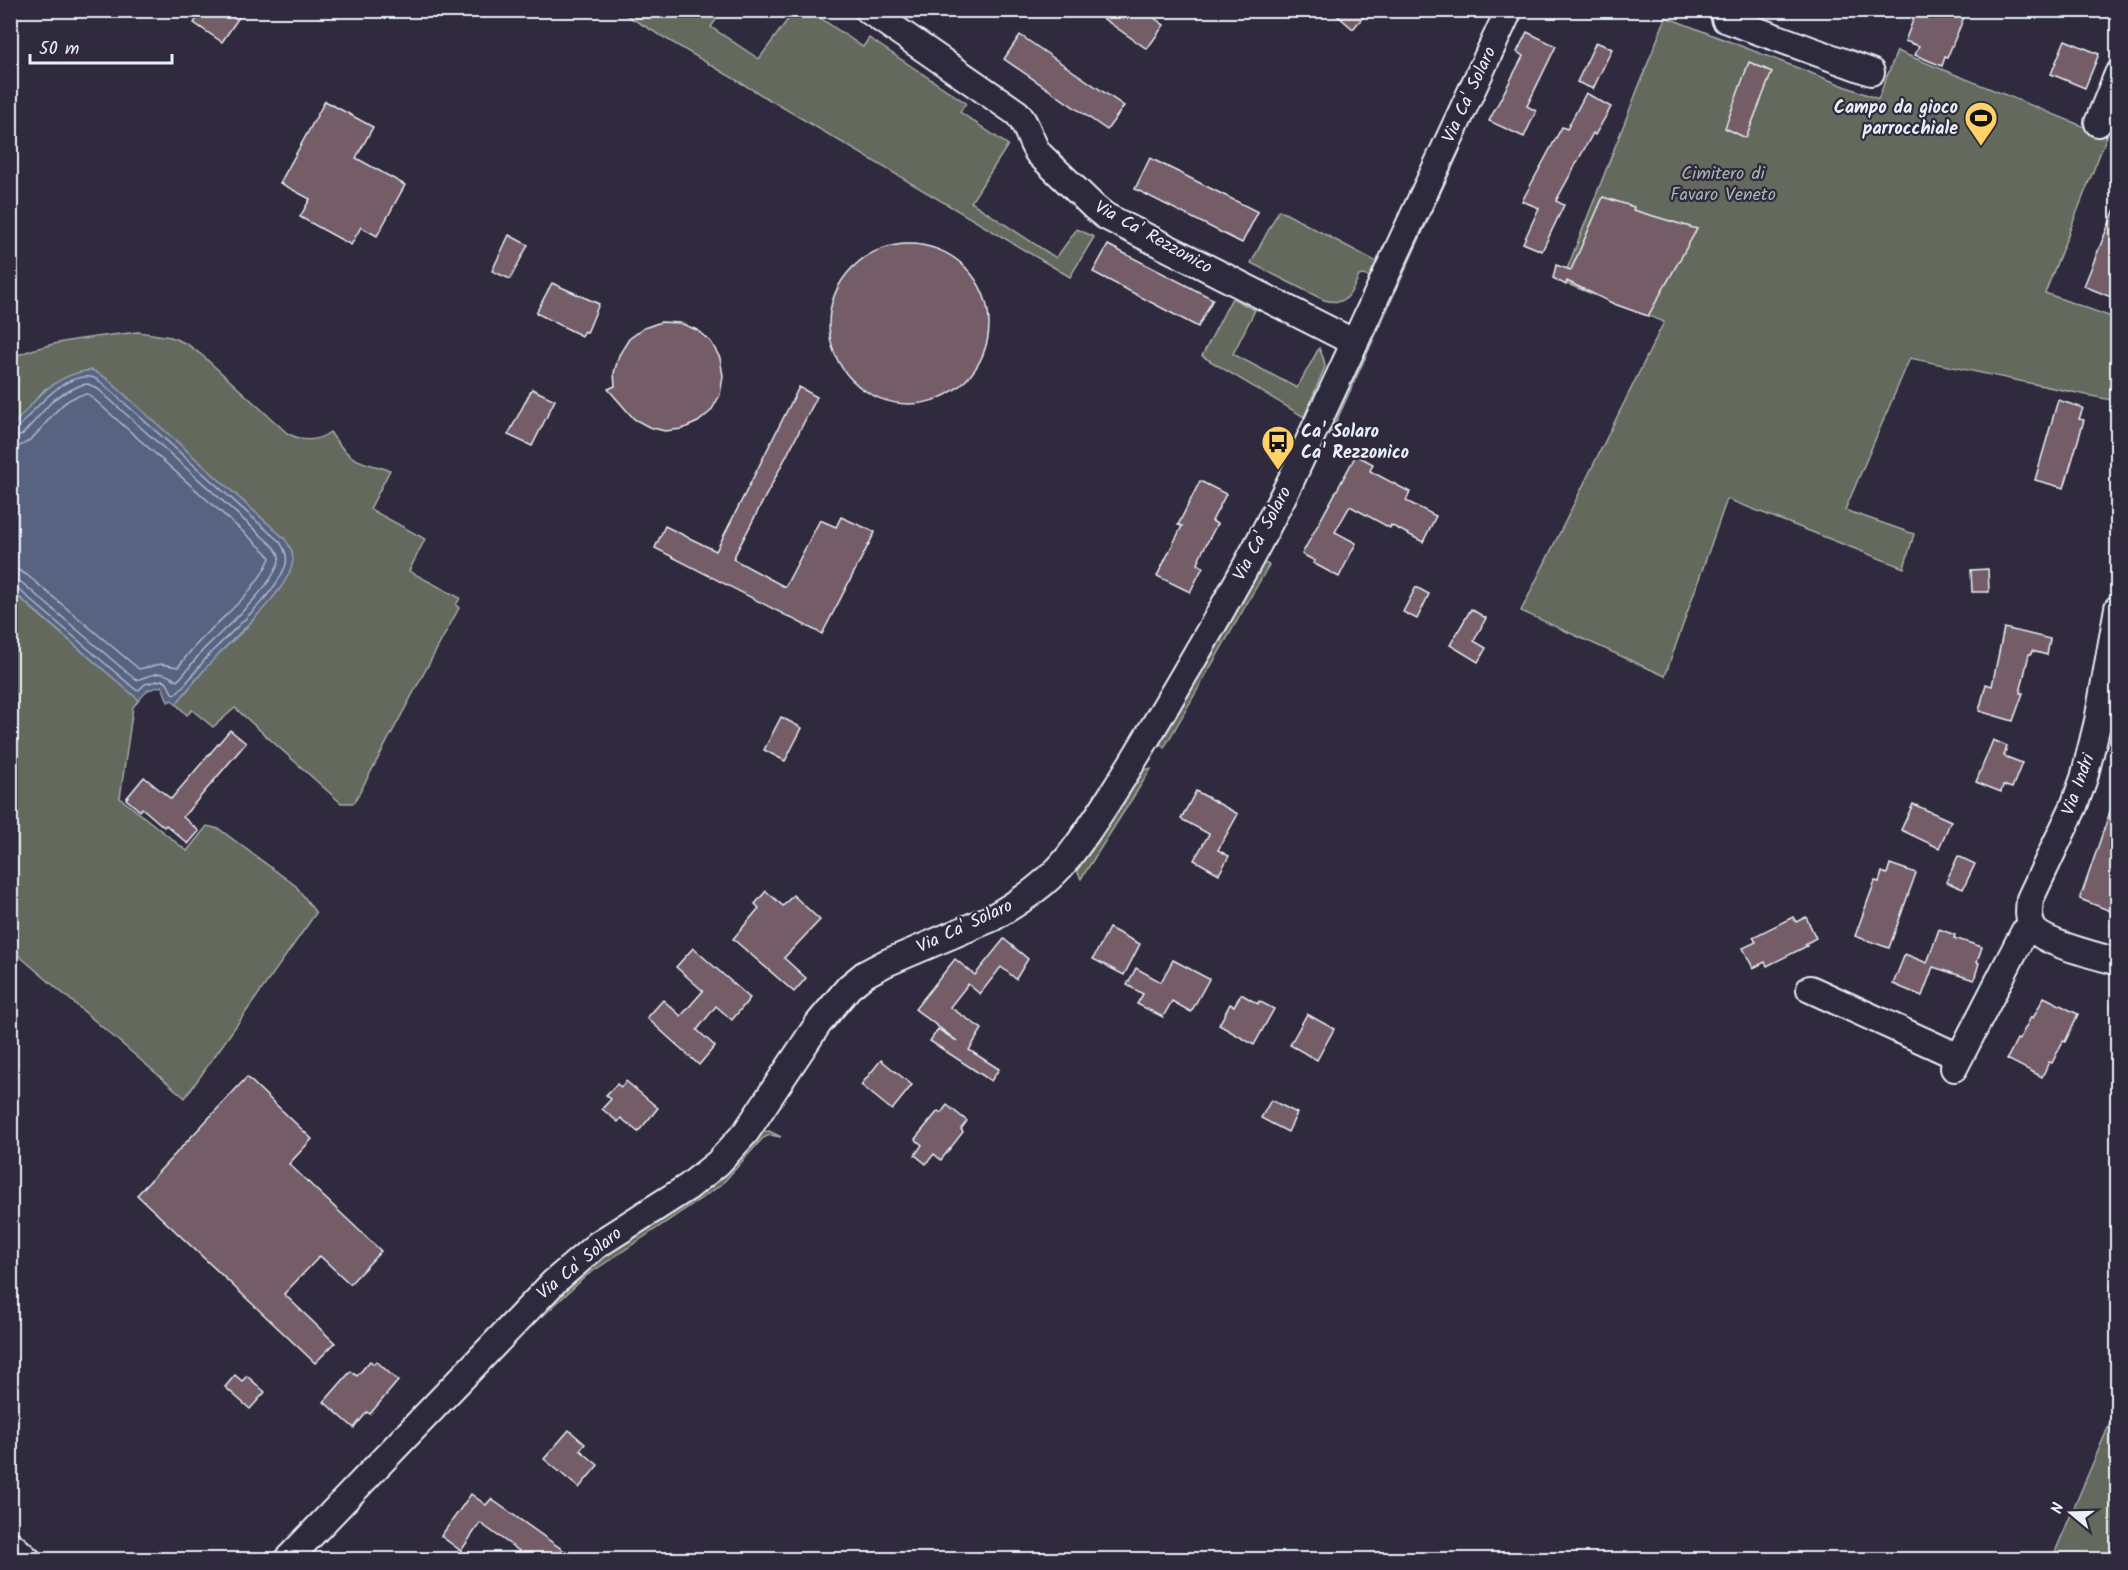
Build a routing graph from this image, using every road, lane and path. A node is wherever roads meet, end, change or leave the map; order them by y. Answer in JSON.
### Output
{"nodes":[{"id":1,"x":868,"y":10,"type":"edge"},
{"id":2,"x":1509,"y":10,"type":"edge"},
{"id":3,"x":1726,"y":10,"type":"edge"},
{"id":4,"x":1871,"y":72,"type":"dead end"},
{"id":5,"x":2118,"y":74,"type":"edge"},
{"id":6,"x":2098,"y":123,"type":"dead end"},
{"id":7,"x":1355,"y":343,"type":"junction"},
{"id":8,"x":2118,"y":608,"type":"edge"},
{"id":9,"x":2115,"y":635,"type":"edge"},
{"id":10,"x":2033,"y":929,"type":"junction"},
{"id":11,"x":2118,"y":962,"type":"edge"},
{"id":12,"x":1810,"y":989,"type":"dead end"},
{"id":13,"x":10,"y":1544,"type":"edge"},
{"id":14,"x":28,"y":1560,"type":"edge"},
{"id":15,"x":287,"y":1560,"type":"edge"}],
"edges":[{"from":1,"to":7,"type":"street","name":"Via Ca' Rezzonico"},
{"from":2,"to":7,"type":"street","name":"Via Ca' Solaro"},
{"from":3,"to":4,"type":"street"},
{"from":5,"to":6,"type":"street"},
{"from":7,"to":15,"type":"street","name":"Via Ca' Solaro"},
{"from":8,"to":9,"type":"street","name":"Via Indri"},
{"from":9,"to":10,"type":"street","name":"Via Indri"},
{"from":10,"to":11,"type":"street"},
{"from":10,"to":12,"type":"street"},
{"from":13,"to":14,"type":"street"}]}
